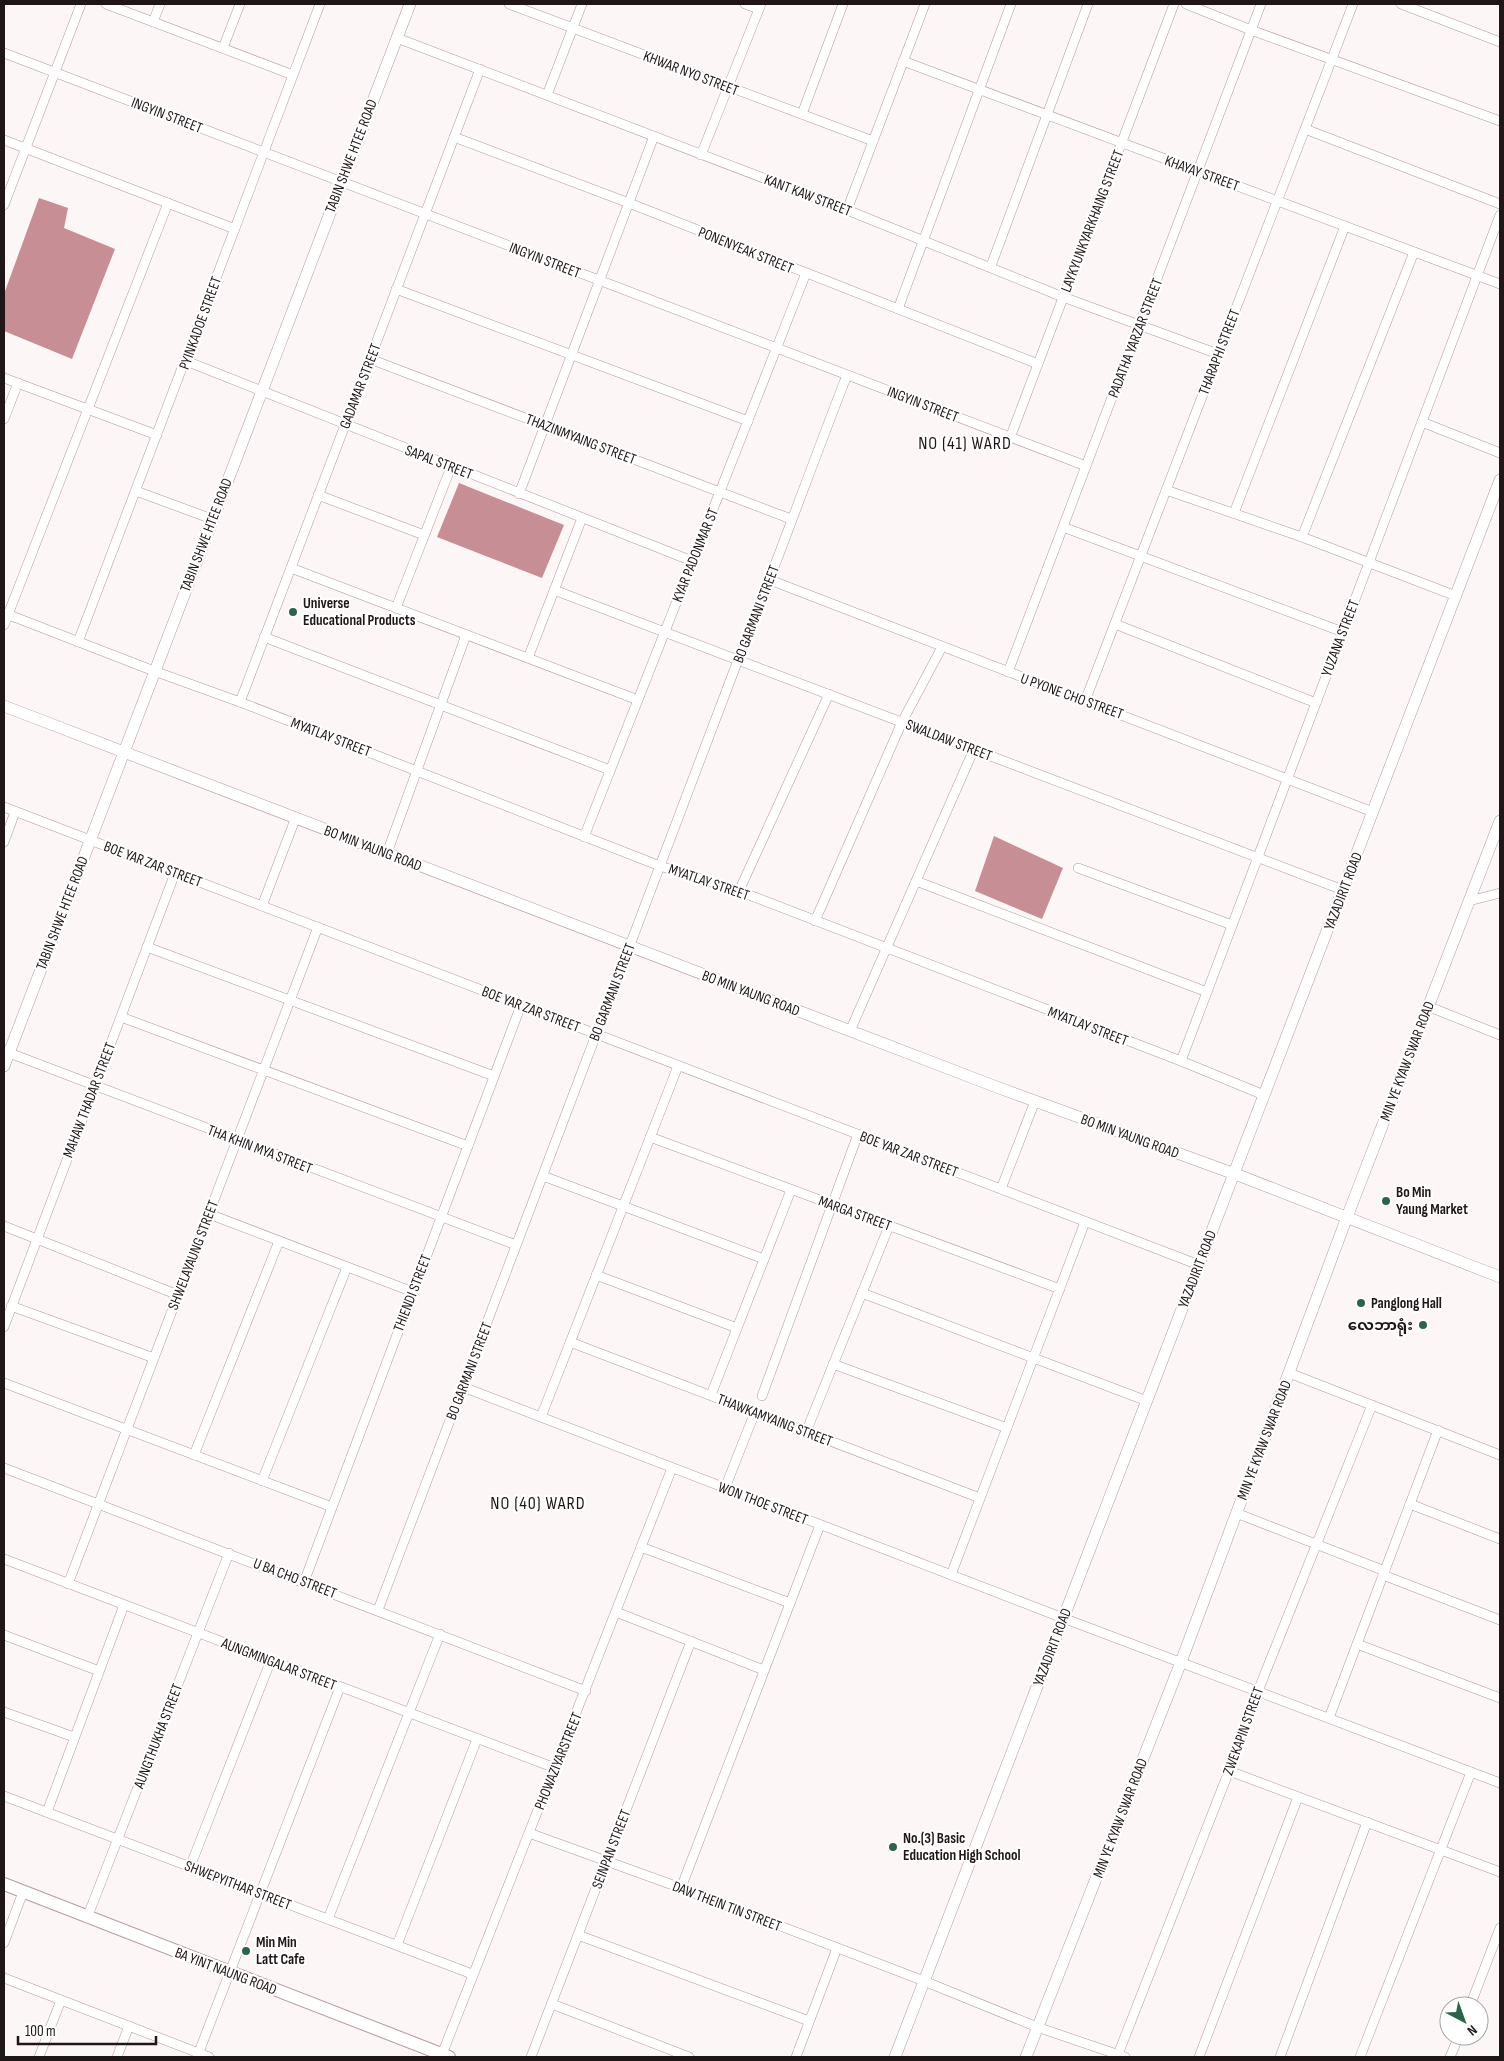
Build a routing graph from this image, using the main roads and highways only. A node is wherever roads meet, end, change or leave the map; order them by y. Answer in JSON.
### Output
{"nodes":[{"id":1,"x":4,"y":1884,"type":"edge"},
{"id":2,"x":444,"y":2056,"type":"edge"}],
"edges":[{"from":1,"to":2,"type":"main road","name":"BA YINT NAUNG ROAD"}]}
